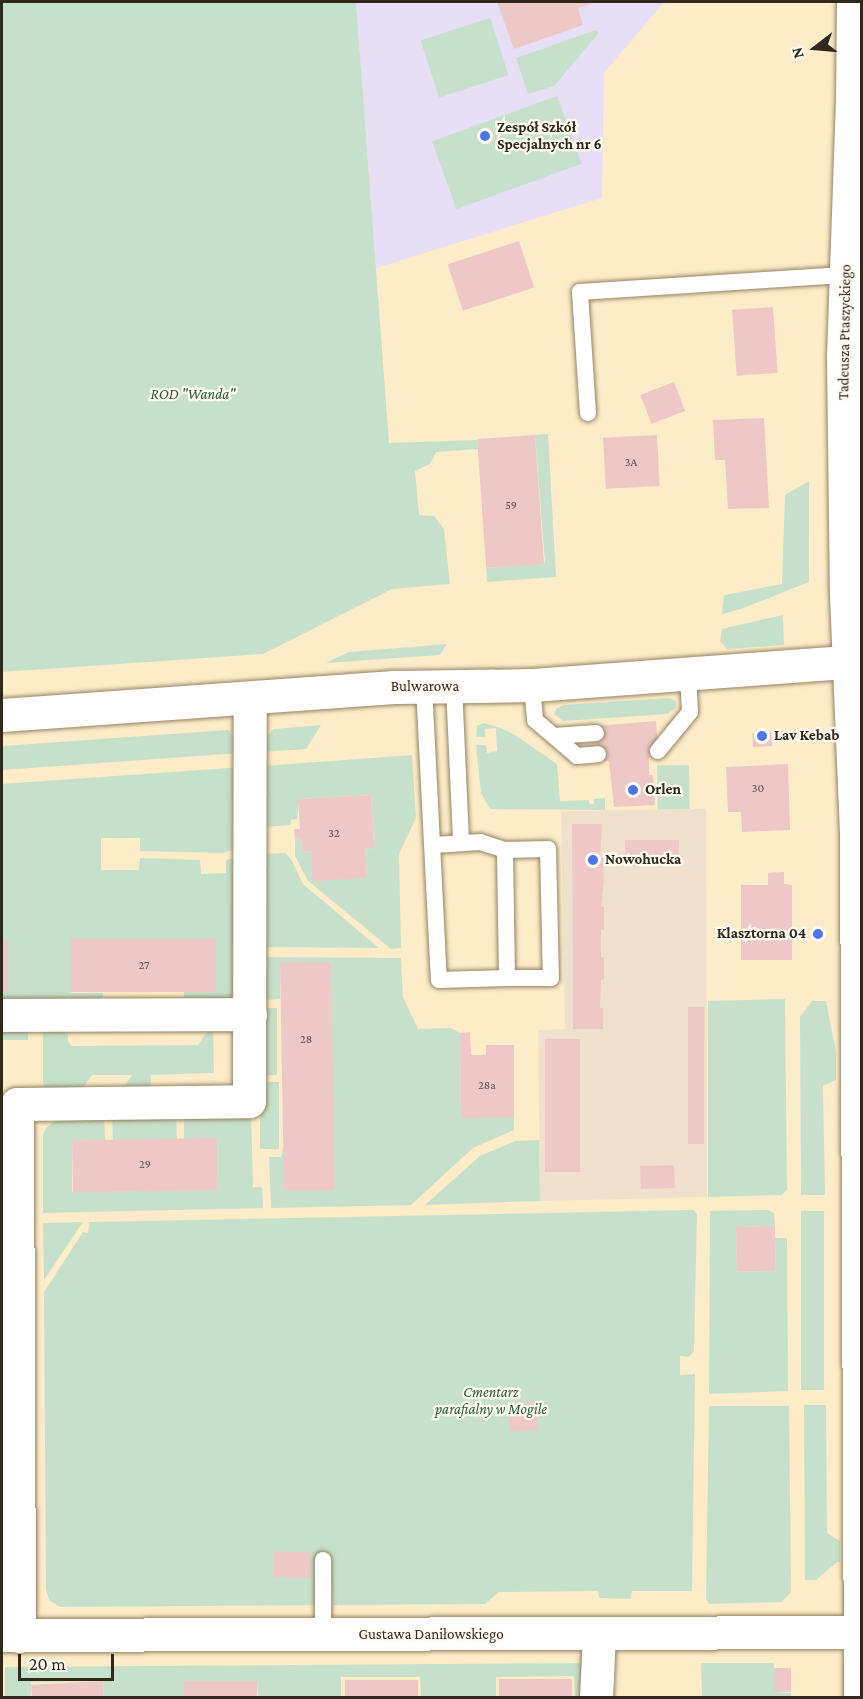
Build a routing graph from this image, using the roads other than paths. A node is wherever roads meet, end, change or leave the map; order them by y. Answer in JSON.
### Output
{"nodes":[{"id":1,"x":853,"y":2,"type":"edge"},
{"id":2,"x":846,"y":275,"type":"junction"},
{"id":3,"x":588,"y":413,"type":"dead end"},
{"id":4,"x":855,"y":662,"type":"edge"},
{"id":5,"x":688,"y":674,"type":"junction"},
{"id":6,"x":532,"y":685,"type":"junction"},
{"id":7,"x":439,"y":686,"type":"junction"},
{"id":8,"x":250,"y":698,"type":"junction"},
{"id":9,"x":2,"y":715,"type":"edge"},
{"id":10,"x":676,"y":729,"type":"junction"},
{"id":11,"x":657,"y":730,"type":"dead end"},
{"id":12,"x":596,"y":733,"type":"dead end"},
{"id":13,"x":554,"y":736,"type":"junction"},
{"id":14,"x":658,"y":751,"type":"dead end"},
{"id":15,"x":598,"y":754,"type":"dead end"},
{"id":16,"x":461,"y":843,"type":"junction"},
{"id":17,"x":434,"y":845,"type":"junction"},
{"id":18,"x":505,"y":850,"type":"junction"},
{"id":19,"x":507,"y":978,"type":"junction"},
{"id":20,"x":250,"y":1014,"type":"junction"},
{"id":21,"x":2,"y":1015,"type":"edge"},
{"id":22,"x":10,"y":1411,"type":"edge"},
{"id":23,"x":323,"y":1560,"type":"dead end"},
{"id":24,"x":861,"y":1632,"type":"edge"},
{"id":25,"x":10,"y":1635,"type":"edge"},
{"id":26,"x":323,"y":1635,"type":"junction"},
{"id":27,"x":599,"y":1635,"type":"junction"},
{"id":28,"x":596,"y":1698,"type":"edge"},
{"id":29,"x":860,"y":1698,"type":"edge"}],
"edges":[{"from":1,"to":2,"type":"street","name":"Tadeusza Ptaszyckiego"},
{"from":2,"to":3,"type":"lane"},
{"from":2,"to":4,"type":"street","name":"Tadeusza Ptaszyckiego"},
{"from":4,"to":5,"type":"street","name":"Bulwarowa"},
{"from":4,"to":24,"type":"street","name":"Tadeusza Ptaszyckiego"},
{"from":5,"to":6,"type":"street","name":"Bulwarowa"},
{"from":5,"to":10,"type":"lane"},
{"from":6,"to":7,"type":"street","name":"Bulwarowa"},
{"from":6,"to":13,"type":"lane"},
{"from":7,"to":8,"type":"street","name":"Bulwarowa"},
{"from":7,"to":16,"type":"lane"},
{"from":7,"to":17,"type":"lane"},
{"from":8,"to":9,"type":"street","name":"Bulwarowa"},
{"from":8,"to":20,"type":"street"},
{"from":10,"to":11,"type":"lane"},
{"from":10,"to":14,"type":"lane"},
{"from":12,"to":13,"type":"lane"},
{"from":13,"to":15,"type":"lane"},
{"from":16,"to":17,"type":"lane"},
{"from":16,"to":18,"type":"lane"},
{"from":17,"to":19,"type":"lane"},
{"from":18,"to":19,"type":"lane"},
{"from":18,"to":19,"type":"lane"},
{"from":20,"to":21,"type":"street"},
{"from":20,"to":22,"type":"street"},
{"from":22,"to":25,"type":"street"},
{"from":23,"to":26,"type":"lane"},
{"from":24,"to":27,"type":"street","name":"Gustawa Daniłowskiego"},
{"from":24,"to":29,"type":"street","name":"Tadeusza Ptaszyckiego"},
{"from":25,"to":26,"type":"street","name":"Gustawa Daniłowskiego"},
{"from":26,"to":27,"type":"street","name":"Gustawa Daniłowskiego"},
{"from":27,"to":28,"type":"street"}]}
